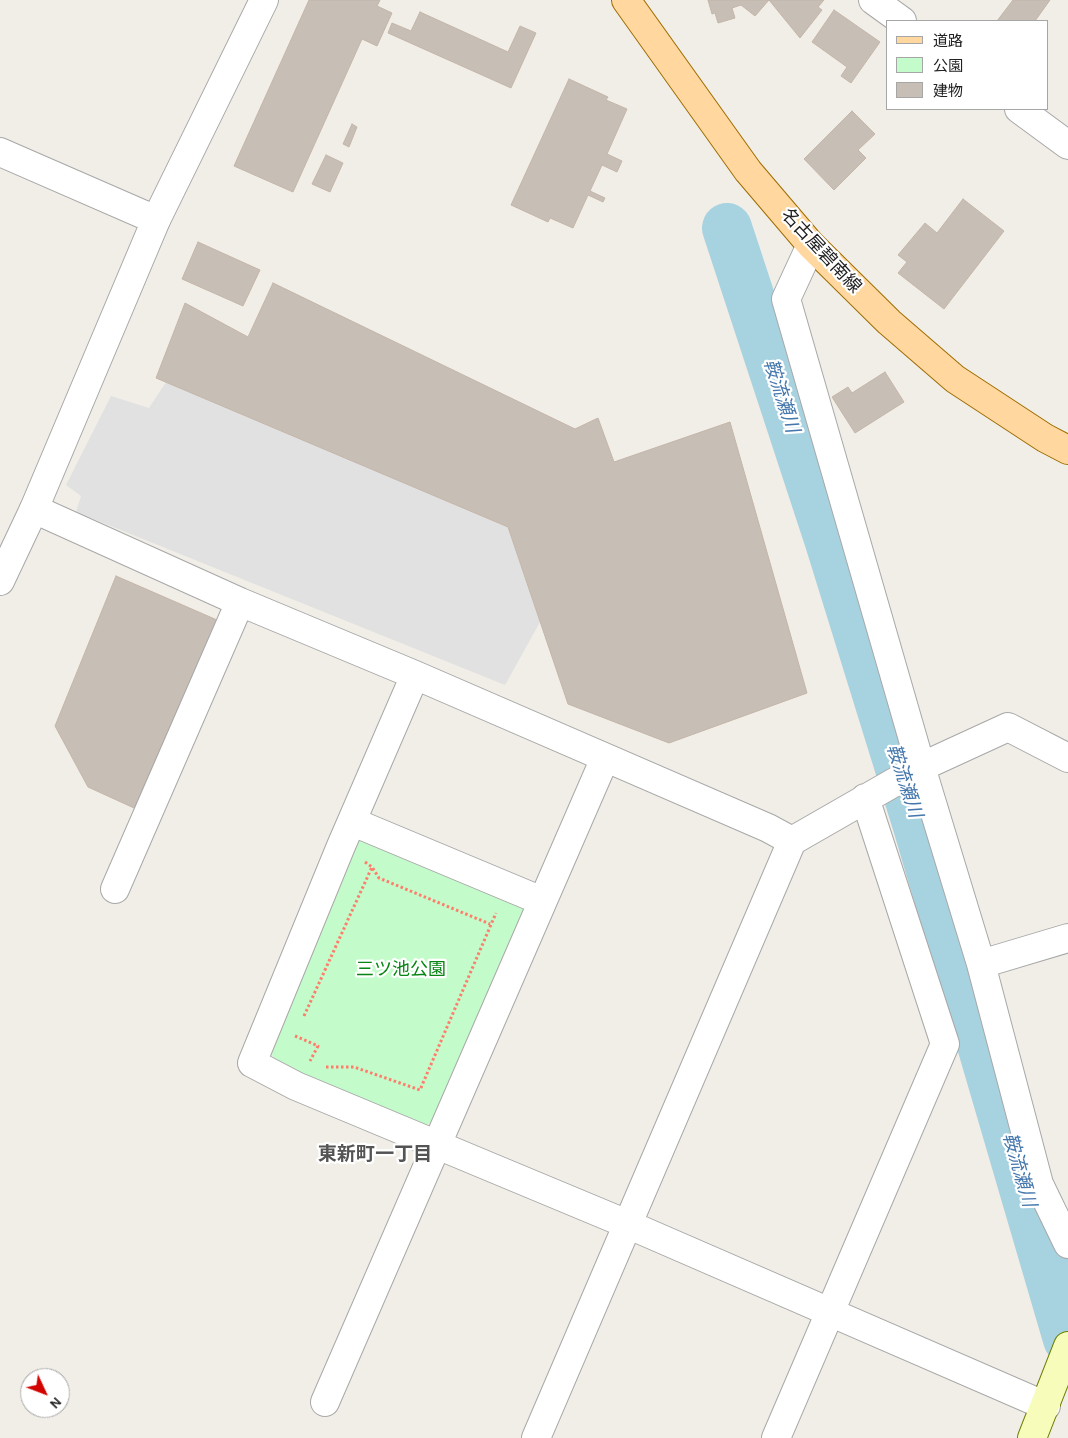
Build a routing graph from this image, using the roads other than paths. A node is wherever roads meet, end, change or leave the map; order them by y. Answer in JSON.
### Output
{"nodes":[{"id":1,"x":264,"y":0,"type":"edge"},
{"id":2,"x":626,"y":0,"type":"edge"},
{"id":3,"x":873,"y":0,"type":"edge"},
{"id":4,"x":901,"y":20,"type":"edge"},
{"id":5,"x":1020,"y":110,"type":"edge"},
{"id":6,"x":1068,"y":145,"type":"edge"},
{"id":7,"x":0,"y":152,"type":"edge"},
{"id":8,"x":156,"y":220,"type":"junction"},
{"id":9,"x":812,"y":245,"type":"junction"},
{"id":10,"x":1068,"y":450,"type":"edge"},
{"id":11,"x":34,"y":509,"type":"junction"},
{"id":12,"x":0,"y":581,"type":"edge"},
{"id":13,"x":240,"y":602,"type":"junction"},
{"id":14,"x":415,"y":675,"type":"junction"},
{"id":15,"x":605,"y":758,"type":"junction"},
{"id":16,"x":1068,"y":758,"type":"edge"},
{"id":17,"x":918,"y":768,"type":"junction"},
{"id":18,"x":870,"y":795,"type":"junction"},
{"id":19,"x":353,"y":822,"type":"junction"},
{"id":20,"x":792,"y":841,"type":"junction"},
{"id":21,"x":115,"y":889,"type":"dead end"},
{"id":22,"x":542,"y":901,"type":"junction"},
{"id":23,"x":1068,"y":938,"type":"edge"},
{"id":24,"x":981,"y":964,"type":"junction"},
{"id":25,"x":437,"y":1145,"type":"junction"},
{"id":26,"x":627,"y":1224,"type":"junction"},
{"id":27,"x":1068,"y":1244,"type":"edge"},
{"id":28,"x":830,"y":1311,"type":"junction"},
{"id":29,"x":1068,"y":1346,"type":"edge"},
{"id":30,"x":1049,"y":1396,"type":"junction"},
{"id":31,"x":325,"y":1402,"type":"dead end"},
{"id":32,"x":536,"y":1438,"type":"edge"},
{"id":33,"x":776,"y":1438,"type":"edge"},
{"id":34,"x":1032,"y":1438,"type":"edge"}],
"edges":[{"from":1,"to":8,"type":"street"},
{"from":2,"to":9,"type":"main road","name":"名古屋碧南線"},
{"from":3,"to":4,"type":"street"},
{"from":5,"to":6,"type":"street"},
{"from":7,"to":8,"type":"street"},
{"from":8,"to":11,"type":"street"},
{"from":9,"to":10,"type":"main road","name":"名古屋碧南線"},
{"from":9,"to":17,"type":"street"},
{"from":11,"to":12,"type":"street"},
{"from":11,"to":13,"type":"street"},
{"from":13,"to":14,"type":"street"},
{"from":13,"to":21,"type":"street"},
{"from":14,"to":15,"type":"street"},
{"from":14,"to":19,"type":"street"},
{"from":15,"to":20,"type":"street"},
{"from":15,"to":22,"type":"street"},
{"from":16,"to":17,"type":"street"},
{"from":17,"to":18,"type":"street"},
{"from":17,"to":24,"type":"street"},
{"from":18,"to":20,"type":"street"},
{"from":18,"to":28,"type":"street"},
{"from":19,"to":22,"type":"street"},
{"from":19,"to":25,"type":"street"},
{"from":20,"to":26,"type":"street"},
{"from":22,"to":25,"type":"street"},
{"from":23,"to":24,"type":"street"},
{"from":24,"to":27,"type":"street"},
{"from":25,"to":26,"type":"street"},
{"from":25,"to":31,"type":"street"},
{"from":26,"to":28,"type":"street"},
{"from":26,"to":32,"type":"street"},
{"from":28,"to":30,"type":"street"},
{"from":28,"to":33,"type":"street"},
{"from":29,"to":30,"type":"main road"},
{"from":30,"to":34,"type":"main road"}]}
